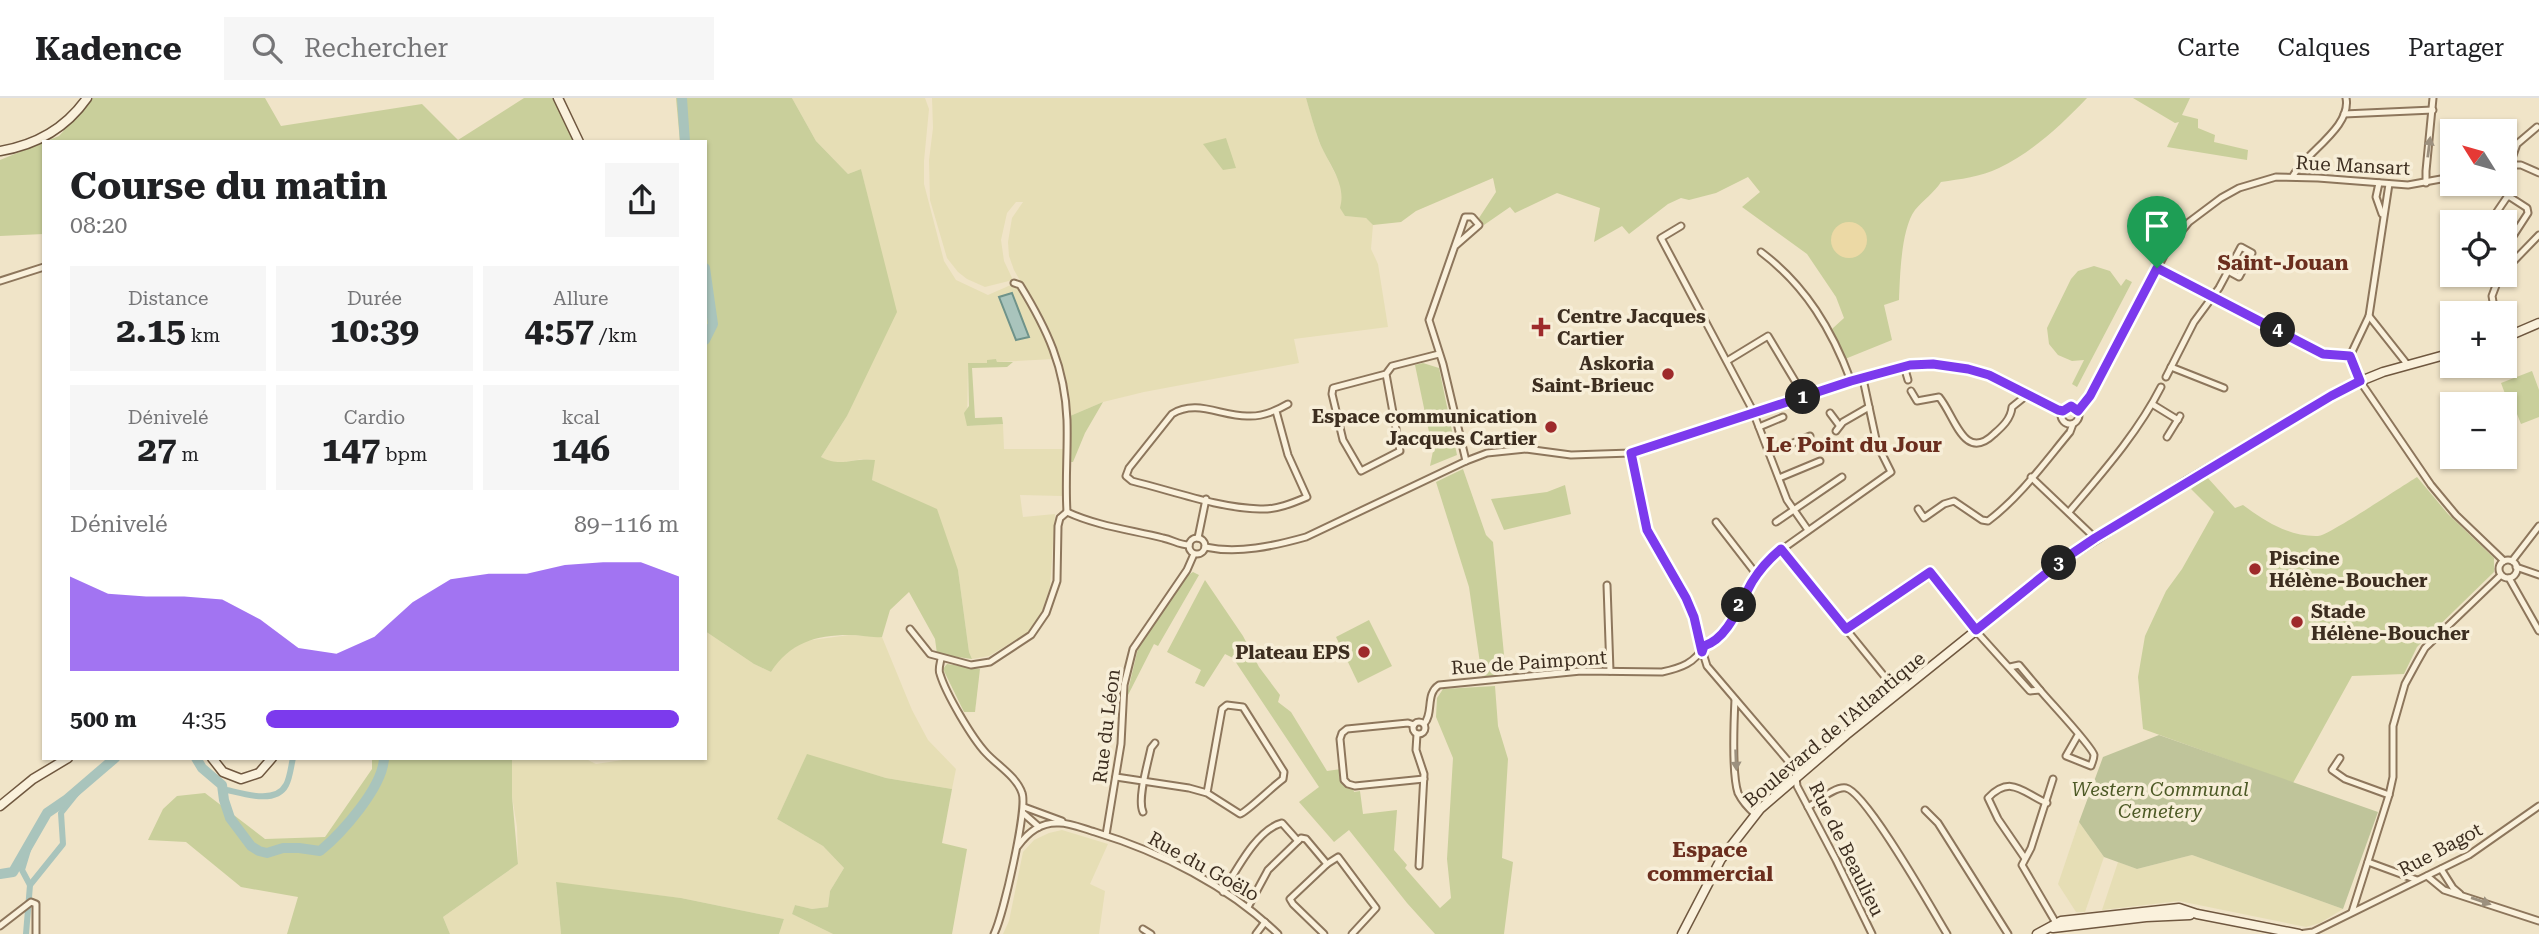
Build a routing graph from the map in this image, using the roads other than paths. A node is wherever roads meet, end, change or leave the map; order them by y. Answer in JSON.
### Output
{"nodes":[{"id":1,"x":87,"y":98,"type":"edge"},
{"id":2,"x":558,"y":98,"type":"edge"},
{"id":3,"x":2346,"y":98,"type":"edge"},
{"id":4,"x":2433,"y":98,"type":"edge"},
{"id":5,"x":2433,"y":110,"type":"junction"},
{"id":6,"x":2344,"y":114,"type":"junction"},
{"id":7,"x":2538,"y":127,"type":"edge"},
{"id":8,"x":578,"y":140,"type":"edge"},
{"id":9,"x":2517,"y":144,"type":"edge"},
{"id":10,"x":0,"y":150,"type":"edge"},
{"id":11,"x":2517,"y":165,"type":"edge"},
{"id":12,"x":2539,"y":173,"type":"edge"},
{"id":13,"x":2293,"y":176,"type":"junction"},
{"id":14,"x":2440,"y":180,"type":"edge"},
{"id":15,"x":2379,"y":183,"type":"junction"},
{"id":16,"x":2427,"y":183,"type":"junction"},
{"id":17,"x":2389,"y":184,"type":"junction"},
{"id":18,"x":2499,"y":210,"type":"edge"},
{"id":19,"x":2383,"y":221,"type":"junction"},
{"id":20,"x":1681,"y":226,"type":"dead end"},
{"id":21,"x":2517,"y":230,"type":"edge"},
{"id":22,"x":2539,"y":235,"type":"edge"},
{"id":23,"x":1455,"y":246,"type":"junction"},
{"id":24,"x":1761,"y":252,"type":"dead end"},
{"id":25,"x":2517,"y":258,"type":"edge"},
{"id":26,"x":42,"y":268,"type":"edge"},
{"id":27,"x":2157,"y":268,"type":"junction"},
{"id":28,"x":2228,"y":271,"type":"junction"},
{"id":29,"x":0,"y":281,"type":"edge"},
{"id":30,"x":1014,"y":283,"type":"dead end"},
{"id":31,"x":2213,"y":297,"type":"junction"},
{"id":32,"x":2369,"y":316,"type":"junction"},
{"id":33,"x":2539,"y":323,"type":"edge"},
{"id":34,"x":2517,"y":332,"type":"edge"},
{"id":35,"x":1439,"y":354,"type":"junction"},
{"id":36,"x":2350,"y":356,"type":"junction"},
{"id":37,"x":2440,"y":357,"type":"edge"},
{"id":38,"x":1727,"y":360,"type":"junction"},
{"id":39,"x":2407,"y":364,"type":"junction"},
{"id":40,"x":1905,"y":366,"type":"junction"},
{"id":41,"x":2171,"y":367,"type":"junction"},
{"id":42,"x":1386,"y":374,"type":"junction"},
{"id":43,"x":2166,"y":377,"type":"dead end"},
{"id":44,"x":1863,"y":379,"type":"junction"},
{"id":45,"x":1908,"y":380,"type":"dead end"},
{"id":46,"x":1851,"y":381,"type":"junction"},
{"id":47,"x":2360,"y":381,"type":"junction"},
{"id":48,"x":2161,"y":387,"type":"dead end"},
{"id":49,"x":2224,"y":388,"type":"dead end"},
{"id":50,"x":1911,"y":391,"type":"dead end"},
{"id":51,"x":2027,"y":395,"type":"junction"},
{"id":52,"x":1804,"y":396,"type":"junction"},
{"id":53,"x":1288,"y":404,"type":"dead end"},
{"id":54,"x":2152,"y":404,"type":"junction"},
{"id":55,"x":1869,"y":407,"type":"junction"},
{"id":56,"x":1276,"y":411,"type":"junction"},
{"id":57,"x":2063,"y":411,"type":"junction"},
{"id":58,"x":2078,"y":411,"type":"junction"},
{"id":59,"x":1830,"y":413,"type":"dead end"},
{"id":60,"x":1754,"y":414,"type":"junction"},
{"id":61,"x":1783,"y":417,"type":"dead end"},
{"id":62,"x":2073,"y":424,"type":"junction"},
{"id":63,"x":1759,"y":427,"type":"junction"},
{"id":64,"x":1810,"y":436,"type":"dead end"},
{"id":65,"x":2167,"y":437,"type":"dead end"},
{"id":66,"x":1631,"y":453,"type":"junction"},
{"id":67,"x":1769,"y":453,"type":"junction"},
{"id":68,"x":1466,"y":461,"type":"junction"},
{"id":69,"x":1820,"y":461,"type":"dead end"},
{"id":70,"x":1842,"y":477,"type":"dead end"},
{"id":71,"x":2031,"y":477,"type":"junction"},
{"id":72,"x":1779,"y":478,"type":"junction"},
{"id":73,"x":1206,"y":499,"type":"junction"},
{"id":74,"x":1917,"y":509,"type":"dead end"},
{"id":75,"x":1794,"y":510,"type":"junction"},
{"id":76,"x":1067,"y":512,"type":"junction"},
{"id":77,"x":2069,"y":512,"type":"junction"},
{"id":78,"x":1716,"y":522,"type":"dead end"},
{"id":79,"x":1776,"y":522,"type":"dead end"},
{"id":80,"x":2539,"y":526,"type":"edge"},
{"id":81,"x":1808,"y":530,"type":"junction"},
{"id":82,"x":1198,"y":538,"type":"junction"},
{"id":83,"x":2095,"y":538,"type":"junction"},
{"id":84,"x":1189,"y":545,"type":"junction"},
{"id":85,"x":1205,"y":547,"type":"junction"},
{"id":86,"x":1781,"y":549,"type":"junction"},
{"id":87,"x":1194,"y":554,"type":"junction"},
{"id":88,"x":2504,"y":561,"type":"junction"},
{"id":89,"x":2514,"y":564,"type":"junction"},
{"id":90,"x":1757,"y":575,"type":"junction"},
{"id":91,"x":2501,"y":575,"type":"junction"},
{"id":92,"x":2539,"y":575,"type":"edge"},
{"id":93,"x":2509,"y":578,"type":"junction"},
{"id":94,"x":1607,"y":585,"type":"dead end"},
{"id":95,"x":910,"y":629,"type":"dead end"},
{"id":96,"x":1846,"y":629,"type":"junction"},
{"id":97,"x":1976,"y":630,"type":"junction"},
{"id":98,"x":2539,"y":631,"type":"edge"},
{"id":99,"x":1702,"y":652,"type":"junction"},
{"id":100,"x":942,"y":659,"type":"junction"},
{"id":101,"x":1610,"y":671,"type":"junction"},
{"id":102,"x":1898,"y":693,"type":"junction"},
{"id":103,"x":1735,"y":699,"type":"junction"},
{"id":104,"x":1424,"y":724,"type":"junction"},
{"id":105,"x":1414,"y":725,"type":"junction"},
{"id":106,"x":1417,"y":734,"type":"junction"},
{"id":107,"x":2078,"y":734,"type":"junction"},
{"id":108,"x":1154,"y":743,"type":"dead end"},
{"id":109,"x":2340,"y":758,"type":"dead end"},
{"id":110,"x":65,"y":760,"type":"edge"},
{"id":111,"x":214,"y":760,"type":"edge"},
{"id":112,"x":270,"y":760,"type":"edge"},
{"id":113,"x":1116,"y":777,"type":"junction"},
{"id":114,"x":1796,"y":777,"type":"junction"},
{"id":115,"x":1424,"y":779,"type":"junction"},
{"id":116,"x":2053,"y":779,"type":"dead end"},
{"id":117,"x":1145,"y":782,"type":"junction"},
{"id":118,"x":1207,"y":793,"type":"junction"},
{"id":119,"x":2389,"y":795,"type":"junction"},
{"id":120,"x":2047,"y":803,"type":"junction"},
{"id":121,"x":0,"y":806,"type":"edge"},
{"id":122,"x":2539,"y":806,"type":"edge"},
{"id":123,"x":1808,"y":807,"type":"junction"},
{"id":124,"x":1023,"y":810,"type":"junction"},
{"id":125,"x":1925,"y":810,"type":"dead end"},
{"id":126,"x":1143,"y":812,"type":"dead end"},
{"id":127,"x":1755,"y":814,"type":"junction"},
{"id":128,"x":1068,"y":824,"type":"junction"},
{"id":129,"x":1039,"y":827,"type":"junction"},
{"id":130,"x":1106,"y":835,"type":"junction"},
{"id":131,"x":1298,"y":841,"type":"junction"},
{"id":132,"x":1017,"y":848,"type":"junction"},
{"id":133,"x":2024,"y":857,"type":"junction"},
{"id":134,"x":2368,"y":862,"type":"junction"},
{"id":135,"x":1327,"y":864,"type":"junction"},
{"id":136,"x":1419,"y":866,"type":"dead end"},
{"id":137,"x":2441,"y":869,"type":"junction"},
{"id":138,"x":2427,"y":876,"type":"junction"},
{"id":139,"x":2417,"y":880,"type":"junction"},
{"id":140,"x":1223,"y":892,"type":"junction"},
{"id":141,"x":2461,"y":895,"type":"junction"},
{"id":142,"x":1248,"y":907,"type":"junction"},
{"id":143,"x":2352,"y":912,"type":"junction"},
{"id":144,"x":2539,"y":912,"type":"edge"},
{"id":145,"x":2197,"y":914,"type":"junction"},
{"id":146,"x":2532,"y":918,"type":"junction"},
{"id":147,"x":2539,"y":921,"type":"edge"},
{"id":148,"x":1265,"y":922,"type":"junction"},
{"id":149,"x":2056,"y":923,"type":"junction"},
{"id":150,"x":0,"y":926,"type":"edge"},
{"id":151,"x":1143,"y":929,"type":"dead end"},
{"id":152,"x":2269,"y":931,"type":"edge"},
{"id":153,"x":2040,"y":932,"type":"edge"},
{"id":154,"x":2312,"y":933,"type":"edge"},
{"id":155,"x":36,"y":934,"type":"edge"},
{"id":156,"x":994,"y":934,"type":"edge"},
{"id":157,"x":1151,"y":934,"type":"edge"},
{"id":158,"x":1256,"y":934,"type":"edge"},
{"id":159,"x":1278,"y":934,"type":"edge"},
{"id":160,"x":1324,"y":934,"type":"edge"},
{"id":161,"x":1352,"y":934,"type":"edge"},
{"id":162,"x":1682,"y":934,"type":"edge"},
{"id":163,"x":1872,"y":934,"type":"edge"},
{"id":164,"x":1947,"y":934,"type":"edge"},
{"id":165,"x":2008,"y":934,"type":"edge"},
{"id":166,"x":2299,"y":934,"type":"edge"}],
"edges":[{"from":1,"to":10,"type":"main road"},
{"from":2,"to":8,"type":"main road"},
{"from":3,"to":6,"type":"street"},
{"from":4,"to":5,"type":"street"},
{"from":5,"to":6,"type":"street"},
{"from":16,"to":5,"type":"street","one_way":true},
{"from":6,"to":13,"type":"street"},
{"from":7,"to":9,"type":"street"},
{"from":11,"to":12,"type":"street"},
{"from":13,"to":15,"type":"street","name":"Rue Mansart"},
{"from":13,"to":27,"type":"street","name":"Rue Mansart"},
{"from":14,"to":16,"type":"street","name":"Rue Mansart"},
{"from":15,"to":17,"type":"street","name":"Rue Mansart"},
{"from":15,"to":19,"type":"street"},
{"from":16,"to":17,"type":"street","name":"Rue Mansart"},
{"from":17,"to":19,"type":"street"},
{"from":18,"to":21,"type":"street"},
{"from":19,"to":32,"type":"street"},
{"from":20,"to":38,"type":"street"},
{"from":22,"to":25,"type":"street"},
{"from":23,"to":23,"type":"street"},
{"from":23,"to":35,"type":"street"},
{"from":24,"to":46,"type":"street"},
{"from":26,"to":29,"type":"street"},
{"from":27,"to":31,"type":"street"},
{"from":27,"to":58,"type":"street","name":"Rue Mansart"},
{"from":28,"to":28,"type":"street"},
{"from":28,"to":31,"type":"street"},
{"from":30,"to":76,"type":"street"},
{"from":31,"to":36,"type":"street"},
{"from":31,"to":41,"type":"street"},
{"from":32,"to":36,"type":"street"},
{"from":32,"to":39,"type":"street"},
{"from":33,"to":34,"type":"main road"},
{"from":35,"to":42,"type":"street"},
{"from":35,"to":68,"type":"street"},
{"from":36,"to":47,"type":"street"},
{"from":37,"to":39,"type":"main road","name":"Boulevard de l'Atlantique"},
{"from":38,"to":52,"type":"street"},
{"from":38,"to":60,"type":"street"},
{"from":39,"to":47,"type":"main road","name":"Boulevard de l'Atlantique"},
{"from":40,"to":44,"type":"street"},
{"from":40,"to":45,"type":"street"},
{"from":40,"to":51,"type":"street"},
{"from":41,"to":43,"type":"street"},
{"from":41,"to":49,"type":"street"},
{"from":42,"to":42,"type":"street"},
{"from":44,"to":46,"type":"street"},
{"from":44,"to":55,"type":"street"},
{"from":46,"to":52,"type":"street"},
{"from":47,"to":83,"type":"main road","name":"Boulevard de l'Atlantique"},
{"from":47,"to":88,"type":"street"},
{"from":48,"to":54,"type":"street"},
{"from":50,"to":51,"type":"street"},
{"from":51,"to":57,"type":"street"},
{"from":52,"to":60,"type":"street"},
{"from":53,"to":56,"type":"street"},
{"from":54,"to":65,"type":"street"},
{"from":54,"to":77,"type":"street"},
{"from":55,"to":59,"type":"street"},
{"from":55,"to":81,"type":"street","name":"Rue de Paimpont"},
{"from":56,"to":73,"type":"street"},
{"from":56,"to":73,"type":"street"},
{"from":57,"to":58,"type":"street"},
{"from":57,"to":62,"type":"street"},
{"from":58,"to":62,"type":"street"},
{"from":60,"to":63,"type":"street"},
{"from":60,"to":66,"type":"street"},
{"from":61,"to":63,"type":"street"},
{"from":62,"to":71,"type":"street"},
{"from":63,"to":67,"type":"street"},
{"from":64,"to":67,"type":"street"},
{"from":66,"to":68,"type":"street"},
{"from":66,"to":99,"type":"street","name":"Rue de Beaulieu"},
{"from":67,"to":72,"type":"street"},
{"from":68,"to":85,"type":"street"},
{"from":69,"to":72,"type":"street"},
{"from":70,"to":75,"type":"street"},
{"from":71,"to":74,"type":"street"},
{"from":71,"to":77,"type":"street"},
{"from":72,"to":75,"type":"street"},
{"from":73,"to":82,"type":"street"},
{"from":75,"to":79,"type":"street"},
{"from":75,"to":81,"type":"street"},
{"from":76,"to":84,"type":"street"},
{"from":76,"to":100,"type":"street"},
{"from":77,"to":83,"type":"street"},
{"from":78,"to":90,"type":"street"},
{"from":80,"to":89,"type":"street"},
{"from":81,"to":86,"type":"street","name":"Rue de Paimpont"},
{"from":82,"to":84,"type":"street"},
{"from":82,"to":85,"type":"street"},
{"from":83,"to":97,"type":"main road","name":"Boulevard de l'Atlantique"},
{"from":84,"to":87,"type":"street"},
{"from":85,"to":87,"type":"street"},
{"from":86,"to":90,"type":"street","name":"Rue de Paimpont"},
{"from":86,"to":96,"type":"street"},
{"from":87,"to":113,"type":"street","name":"Rue du Léon"},
{"from":88,"to":89,"type":"street"},
{"from":88,"to":91,"type":"street"},
{"from":89,"to":92,"type":"street"},
{"from":89,"to":93,"type":"street"},
{"from":90,"to":99,"type":"street","name":"Rue de Paimpont"},
{"from":91,"to":93,"type":"street"},
{"from":91,"to":119,"type":"street"},
{"from":93,"to":98,"type":"street"},
{"from":94,"to":101,"type":"street"},
{"from":95,"to":100,"type":"street"},
{"from":96,"to":97,"type":"street"},
{"from":96,"to":102,"type":"street"},
{"from":97,"to":102,"type":"main road","name":"Boulevard de l'Atlantique"},
{"from":97,"to":107,"type":"street"},
{"from":99,"to":101,"type":"street","name":"Rue de Paimpont"},
{"from":99,"to":103,"type":"street","name":"Rue de Beaulieu"},
{"from":100,"to":124,"type":"street"},
{"from":101,"to":104,"type":"street","name":"Rue de Paimpont"},
{"from":102,"to":114,"type":"main road","name":"Boulevard de l'Atlantique"},
{"from":103,"to":114,"type":"street","name":"Rue de Beaulieu"},
{"from":103,"to":127,"type":"street","one_way":true},
{"from":104,"to":105,"type":"street"},
{"from":104,"to":106,"type":"street"},
{"from":105,"to":106,"type":"street"},
{"from":105,"to":115,"type":"street"},
{"from":106,"to":115,"type":"street"},
{"from":107,"to":107,"type":"street"},
{"from":108,"to":117,"type":"street"},
{"from":109,"to":119,"type":"street"},
{"from":110,"to":121,"type":"main road"},
{"from":111,"to":112,"type":"main road"},
{"from":113,"to":117,"type":"street"},
{"from":113,"to":130,"type":"street","name":"Rue du Léon"},
{"from":114,"to":123,"type":"street","name":"Rue de Beaulieu"},
{"from":114,"to":127,"type":"main road","name":"Boulevard de l'Atlantique"},
{"from":115,"to":136,"type":"street"},
{"from":116,"to":120,"type":"street"},
{"from":117,"to":118,"type":"street"},
{"from":117,"to":126,"type":"street"},
{"from":118,"to":118,"type":"street"},
{"from":119,"to":134,"type":"street"},
{"from":120,"to":133,"type":"street"},
{"from":120,"to":133,"type":"street"},
{"from":122,"to":137,"type":"street","name":"Rue Bagot"},
{"from":123,"to":163,"type":"street","name":"Rue de Beaulieu"},
{"from":123,"to":164,"type":"street"},
{"from":124,"to":128,"type":"street","name":"Rue du Goëlo"},
{"from":124,"to":129,"type":"street"},
{"from":124,"to":132,"type":"street"},
{"from":125,"to":165,"type":"street"},
{"from":127,"to":162,"type":"main road","name":"Boulevard de l'Atlantique"},
{"from":128,"to":129,"type":"street","name":"Rue du Goëlo"},
{"from":128,"to":130,"type":"street","name":"Rue du Goëlo"},
{"from":129,"to":132,"type":"street"},
{"from":130,"to":140,"type":"street","name":"Rue du Goëlo"},
{"from":131,"to":135,"type":"street"},
{"from":131,"to":140,"type":"street"},
{"from":131,"to":142,"type":"street"},
{"from":132,"to":156,"type":"street"},
{"from":133,"to":149,"type":"street"},
{"from":134,"to":139,"type":"street"},
{"from":134,"to":143,"type":"street"},
{"from":135,"to":160,"type":"street"},
{"from":135,"to":161,"type":"street"},
{"from":137,"to":138,"type":"street","name":"Rue Bagot"},
{"from":137,"to":141,"type":"street"},
{"from":138,"to":139,"type":"street","name":"Rue Bagot"},
{"from":138,"to":141,"type":"street"},
{"from":139,"to":143,"type":"street","name":"Rue Bagot"},
{"from":140,"to":142,"type":"street","name":"Rue du Goëlo"},
{"from":141,"to":146,"type":"street","one_way":true},
{"from":142,"to":148,"type":"street","name":"Rue du Goëlo"},
{"from":143,"to":154,"type":"street","name":"Rue Bagot"},
{"from":144,"to":146,"type":"street"},
{"from":145,"to":149,"type":"main road"},
{"from":145,"to":152,"type":"main road"},
{"from":145,"to":153,"type":"main road"},
{"from":146,"to":147,"type":"street"},
{"from":148,"to":158,"type":"street"},
{"from":148,"to":159,"type":"street","name":"Rue du Goëlo"},
{"from":149,"to":153,"type":"main road"},
{"from":150,"to":155,"type":"street"},
{"from":151,"to":157,"type":"street"},
{"from":152,"to":166,"type":"main road"},
{"from":154,"to":166,"type":"street"}]}
